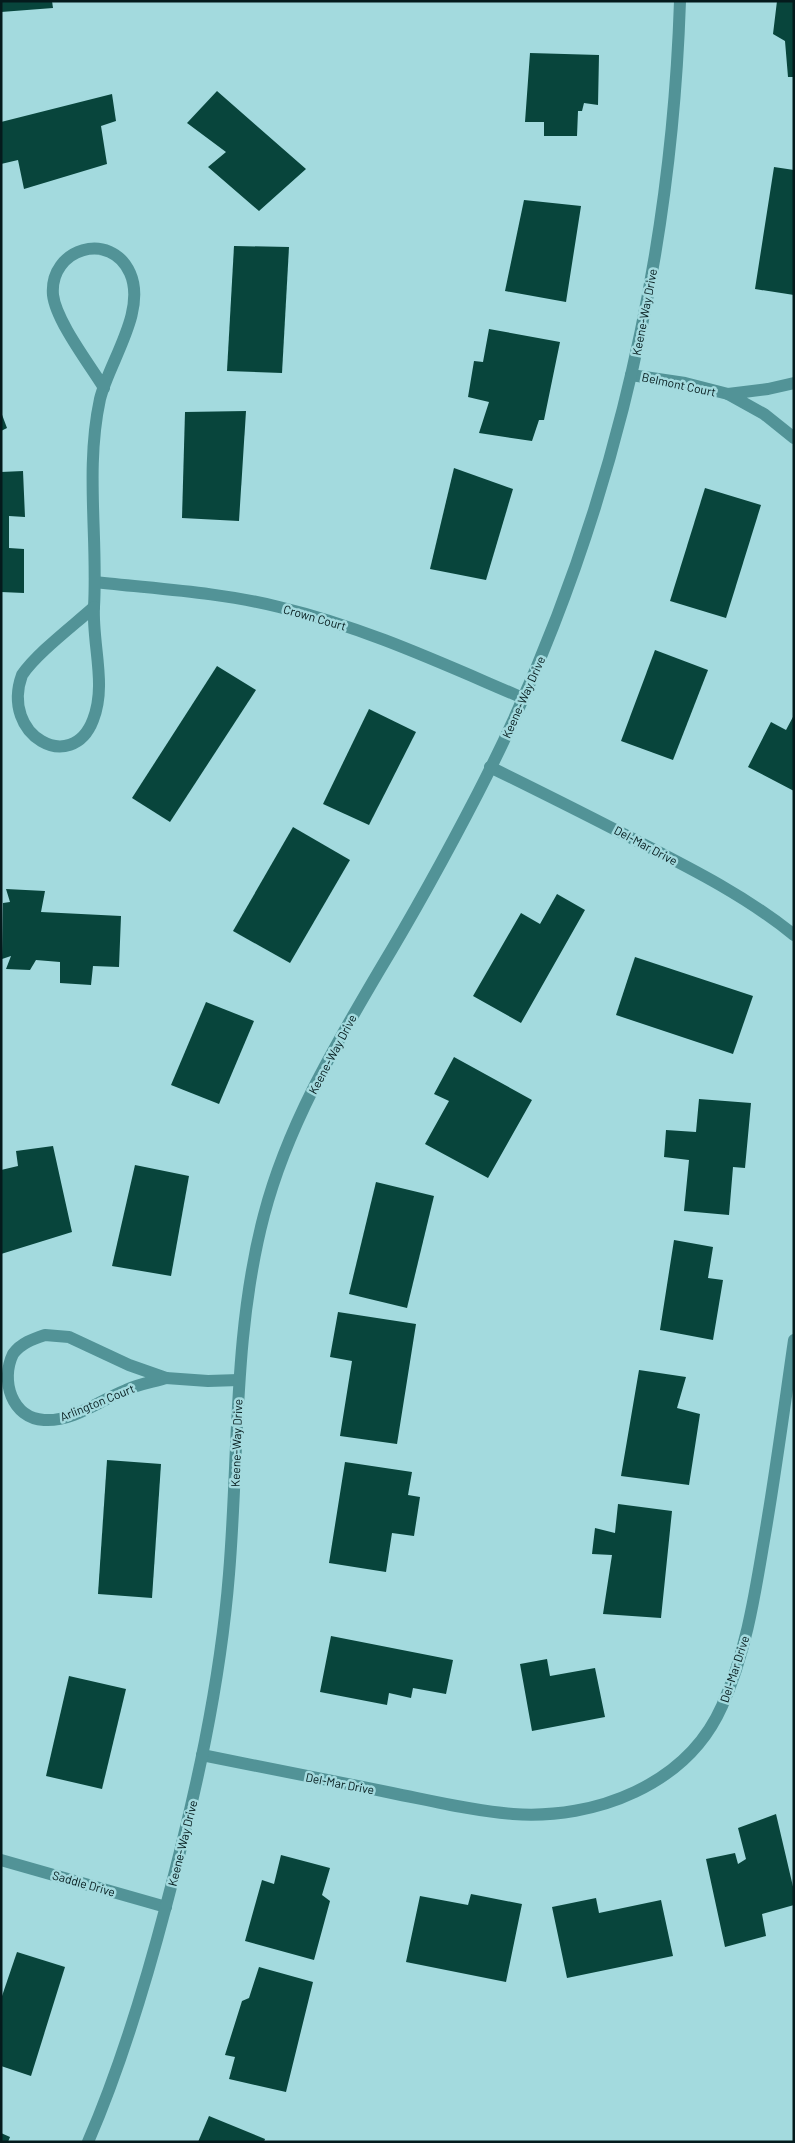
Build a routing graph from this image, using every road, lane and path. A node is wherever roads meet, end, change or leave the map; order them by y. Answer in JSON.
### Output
{"nodes":[{"id":1,"x":680,"y":1,"type":"edge"},
{"id":2,"x":631,"y":375,"type":"junction"},
{"id":3,"x":794,"y":383,"type":"edge"},
{"id":4,"x":104,"y":388,"type":"junction"},
{"id":5,"x":728,"y":394,"type":"junction"},
{"id":6,"x":794,"y":438,"type":"edge"},
{"id":7,"x":96,"y":582,"type":"junction"},
{"id":8,"x":94,"y":607,"type":"junction"},
{"id":9,"x":524,"y":698,"type":"junction"},
{"id":10,"x":490,"y":768,"type":"junction"},
{"id":11,"x":794,"y":935,"type":"edge"},
{"id":12,"x":794,"y":1340,"type":"edge"},
{"id":13,"x":166,"y":1378,"type":"junction"},
{"id":14,"x":239,"y":1380,"type":"junction"},
{"id":15,"x":202,"y":1755,"type":"junction"},
{"id":16,"x":1,"y":1860,"type":"edge"},
{"id":17,"x":166,"y":1907,"type":"junction"},
{"id":18,"x":88,"y":2142,"type":"edge"}],
"edges":[{"from":1,"to":2,"type":"street","name":"Keene-Way Drive"},
{"from":2,"to":5,"type":"street","name":"Belmont Court"},
{"from":2,"to":9,"type":"street","name":"Keene-Way Drive"},
{"from":3,"to":5,"type":"street","name":"Belmont Court"},
{"from":4,"to":4,"type":"street"},
{"from":4,"to":7,"type":"street"},
{"from":5,"to":6,"type":"street","name":"Belmont Court"},
{"from":7,"to":8,"type":"street"},
{"from":7,"to":9,"type":"street","name":"Crown Court"},
{"from":8,"to":8,"type":"street"},
{"from":9,"to":10,"type":"street","name":"Keene-Way Drive"},
{"from":10,"to":11,"type":"street","name":"Del-Mar Drive"},
{"from":10,"to":14,"type":"street","name":"Keene-Way Drive"},
{"from":12,"to":15,"type":"street","name":"Del-Mar Drive"},
{"from":13,"to":13,"type":"street","name":"Arlington Court"},
{"from":13,"to":14,"type":"street","name":"Arlington Court"},
{"from":14,"to":15,"type":"street","name":"Keene-Way Drive"},
{"from":15,"to":17,"type":"street","name":"Keene-Way Drive"},
{"from":16,"to":17,"type":"street","name":"Saddle Drive"},
{"from":17,"to":18,"type":"street","name":"Keene-Way Drive"}]}
